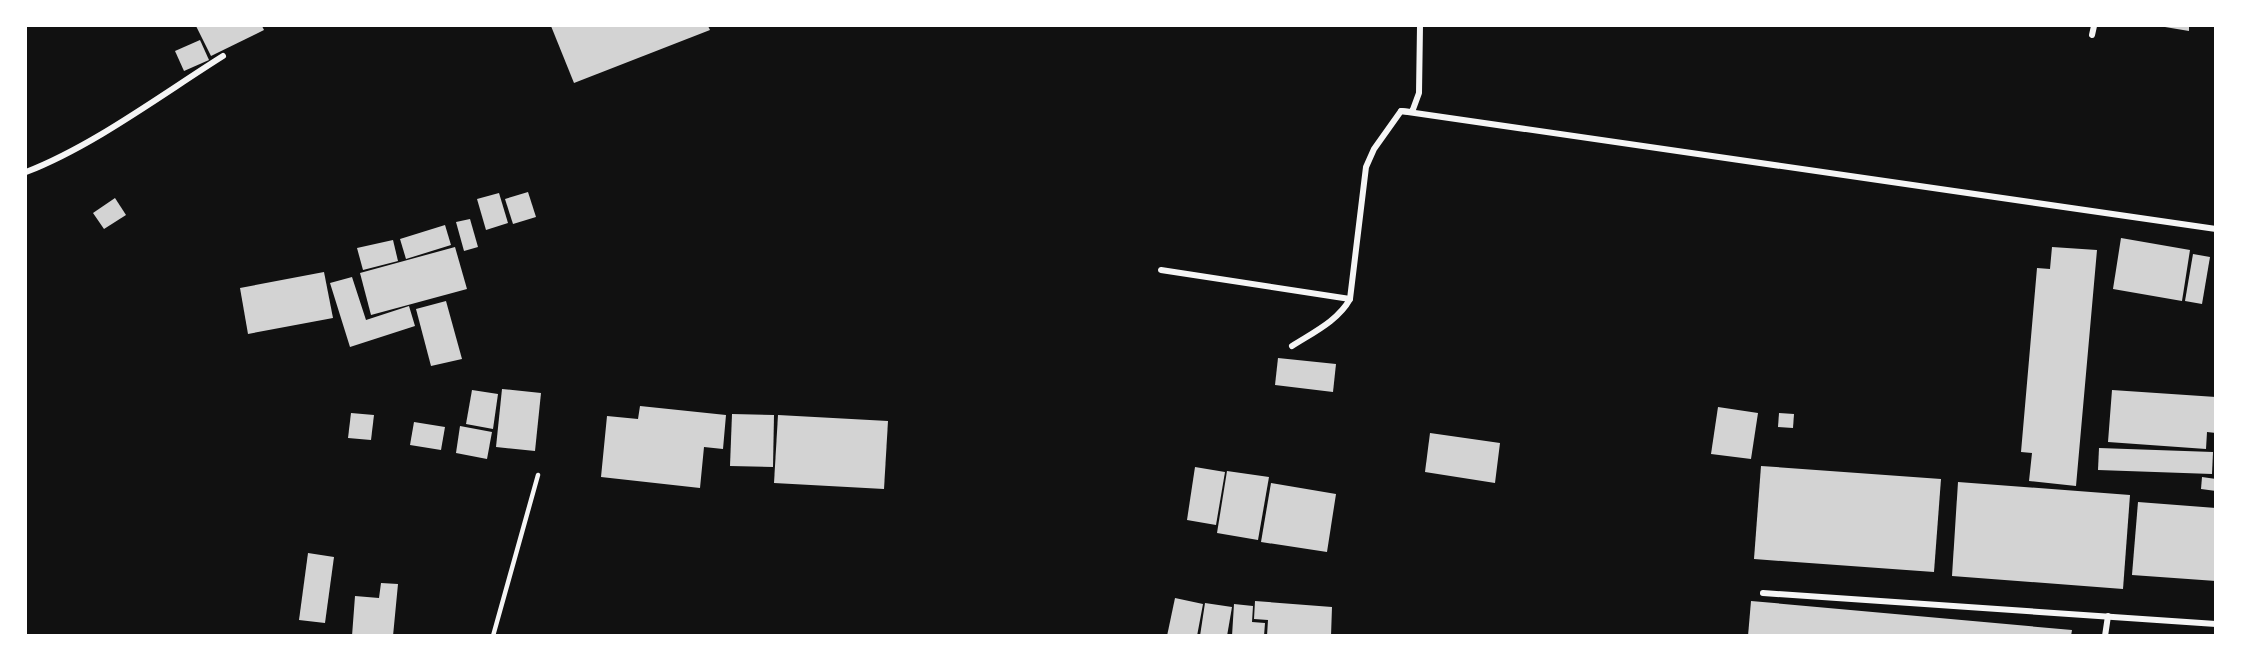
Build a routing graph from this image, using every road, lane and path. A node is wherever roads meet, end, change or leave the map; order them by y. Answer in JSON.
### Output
{"nodes":[{"id":1,"x":1420,"y":26,"type":"edge"},
{"id":2,"x":2094,"y":26,"type":"edge"},
{"id":3,"x":2092,"y":35,"type":"dead end"},
{"id":4,"x":223,"y":56,"type":"dead end"},
{"id":5,"x":1401,"y":111,"type":"junction"},
{"id":6,"x":26,"y":172,"type":"edge"},
{"id":7,"x":2216,"y":229,"type":"edge"},
{"id":8,"x":1161,"y":270,"type":"dead end"},
{"id":9,"x":1350,"y":299,"type":"junction"},
{"id":10,"x":1292,"y":346,"type":"dead end"},
{"id":11,"x":538,"y":475,"type":"dead end"},
{"id":12,"x":1763,"y":593,"type":"dead end"},
{"id":13,"x":2108,"y":616,"type":"junction"},
{"id":14,"x":2216,"y":624,"type":"edge"},
{"id":15,"x":493,"y":636,"type":"edge"},
{"id":16,"x":2105,"y":636,"type":"edge"}],
"edges":[{"from":1,"to":5,"type":"street"},
{"from":2,"to":3,"type":"street"},
{"from":4,"to":6,"type":"street"},
{"from":5,"to":7,"type":"street"},
{"from":5,"to":9,"type":"street"},
{"from":8,"to":9,"type":"street"},
{"from":9,"to":10,"type":"street"},
{"from":11,"to":15,"type":"lane"},
{"from":12,"to":13,"type":"street"},
{"from":13,"to":14,"type":"street"},
{"from":13,"to":16,"type":"street"}]}
